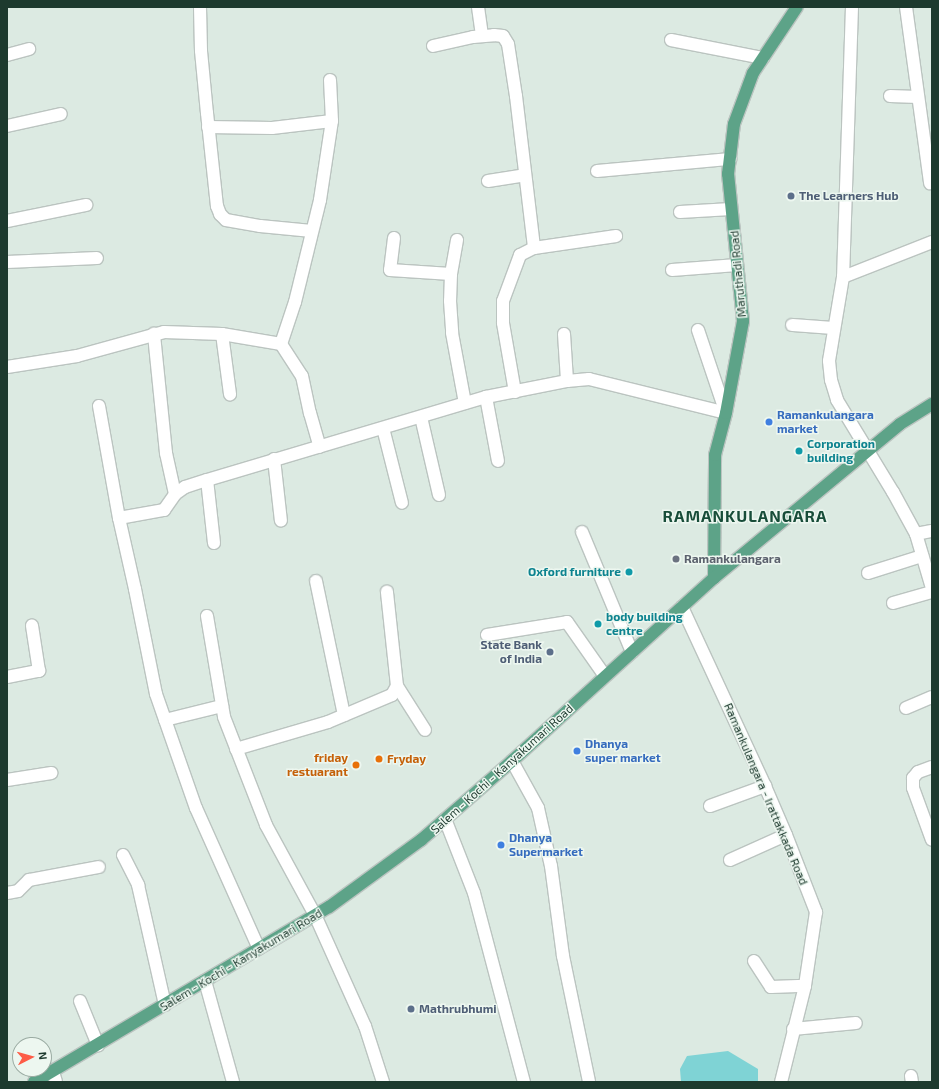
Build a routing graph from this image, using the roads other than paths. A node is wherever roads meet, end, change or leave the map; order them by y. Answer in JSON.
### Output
{"nodes":[{"id":1,"x":200,"y":7,"type":"edge"},
{"id":2,"x":478,"y":7,"type":"edge"},
{"id":3,"x":797,"y":7,"type":"edge"},
{"id":4,"x":852,"y":7,"type":"edge"},
{"id":5,"x":906,"y":7,"type":"edge"},
{"id":6,"x":482,"y":36,"type":"junction"},
{"id":7,"x":671,"y":40,"type":"dead end"},
{"id":8,"x":433,"y":46,"type":"dead end"},
{"id":9,"x":29,"y":49,"type":"dead end"},
{"id":10,"x":7,"y":55,"type":"edge"},
{"id":11,"x":763,"y":58,"type":"junction"},
{"id":12,"x":330,"y":80,"type":"dead end"},
{"id":13,"x":890,"y":96,"type":"dead end"},
{"id":14,"x":918,"y":96,"type":"junction"},
{"id":15,"x":61,"y":114,"type":"dead end"},
{"id":16,"x":332,"y":122,"type":"junction"},
{"id":17,"x":7,"y":126,"type":"edge"},
{"id":18,"x":208,"y":127,"type":"junction"},
{"id":19,"x":730,"y":159,"type":"junction"},
{"id":20,"x":597,"y":171,"type":"dead end"},
{"id":21,"x":525,"y":175,"type":"junction"},
{"id":22,"x":488,"y":181,"type":"dead end"},
{"id":23,"x":930,"y":183,"type":"dead end"},
{"id":24,"x":86,"y":205,"type":"dead end"},
{"id":25,"x":732,"y":209,"type":"junction"},
{"id":26,"x":680,"y":212,"type":"dead end"},
{"id":27,"x":7,"y":221,"type":"edge"},
{"id":28,"x":312,"y":231,"type":"junction"},
{"id":29,"x":616,"y":236,"type":"dead end"},
{"id":30,"x":394,"y":238,"type":"dead end"},
{"id":31,"x":458,"y":240,"type":"dead end"},
{"id":32,"x":932,"y":242,"type":"edge"},
{"id":33,"x":534,"y":248,"type":"junction"},
{"id":34,"x":98,"y":258,"type":"dead end"},
{"id":35,"x":7,"y":262,"type":"edge"},
{"id":36,"x":737,"y":265,"type":"junction"},
{"id":37,"x":672,"y":270,"type":"dead end"},
{"id":38,"x":451,"y":274,"type":"junction"},
{"id":39,"x":843,"y":277,"type":"junction"},
{"id":40,"x":792,"y":325,"type":"dead end"},
{"id":41,"x":834,"y":328,"type":"junction"},
{"id":42,"x":698,"y":330,"type":"dead end"},
{"id":43,"x":154,"y":334,"type":"junction"},
{"id":44,"x":222,"y":334,"type":"junction"},
{"id":45,"x":564,"y":334,"type":"dead end"},
{"id":46,"x":281,"y":344,"type":"junction"},
{"id":47,"x":7,"y":367,"type":"edge"},
{"id":48,"x":567,"y":381,"type":"junction"},
{"id":49,"x":515,"y":392,"type":"junction"},
{"id":50,"x":230,"y":394,"type":"dead end"},
{"id":51,"x":486,"y":397,"type":"junction"},
{"id":52,"x":465,"y":403,"type":"junction"},
{"id":53,"x":932,"y":404,"type":"edge"},
{"id":54,"x":99,"y":406,"type":"dead end"},
{"id":55,"x":726,"y":412,"type":"junction"},
{"id":56,"x":420,"y":417,"type":"junction"},
{"id":57,"x":383,"y":428,"type":"junction"},
{"id":58,"x":320,"y":447,"type":"junction"},
{"id":59,"x":868,"y":452,"type":"junction"},
{"id":60,"x":274,"y":459,"type":"junction"},
{"id":61,"x":498,"y":461,"type":"dead end"},
{"id":62,"x":207,"y":480,"type":"junction"},
{"id":63,"x":175,"y":494,"type":"junction"},
{"id":64,"x":439,"y":495,"type":"dead end"},
{"id":65,"x":402,"y":502,"type":"dead end"},
{"id":66,"x":119,"y":518,"type":"junction"},
{"id":67,"x":281,"y":521,"type":"dead end"},
{"id":68,"x":932,"y":531,"type":"edge"},
{"id":69,"x":582,"y":532,"type":"dead end"},
{"id":70,"x":916,"y":534,"type":"junction"},
{"id":71,"x":214,"y":543,"type":"dead end"},
{"id":72,"x":922,"y":556,"type":"junction"},
{"id":73,"x":868,"y":573,"type":"dead end"},
{"id":74,"x":714,"y":578,"type":"junction"},
{"id":75,"x":316,"y":581,"type":"dead end"},
{"id":76,"x":932,"y":590,"type":"edge"},
{"id":77,"x":387,"y":592,"type":"dead end"},
{"id":78,"x":893,"y":603,"type":"dead end"},
{"id":79,"x":682,"y":606,"type":"junction"},
{"id":80,"x":207,"y":616,"type":"dead end"},
{"id":81,"x":32,"y":626,"type":"dead end"},
{"id":82,"x":487,"y":635,"type":"dead end"},
{"id":83,"x":632,"y":652,"type":"junction"},
{"id":84,"x":605,"y":676,"type":"junction"},
{"id":85,"x":7,"y":677,"type":"edge"},
{"id":86,"x":397,"y":686,"type":"junction"},
{"id":87,"x":932,"y":697,"type":"edge"},
{"id":88,"x":222,"y":706,"type":"junction"},
{"id":89,"x":906,"y":708,"type":"dead end"},
{"id":90,"x":344,"y":715,"type":"junction"},
{"id":91,"x":165,"y":720,"type":"junction"},
{"id":92,"x":425,"y":730,"type":"dead end"},
{"id":93,"x":236,"y":749,"type":"junction"},
{"id":94,"x":512,"y":761,"type":"junction"},
{"id":95,"x":932,"y":767,"type":"edge"},
{"id":96,"x":50,"y":773,"type":"dead end"},
{"id":97,"x":7,"y":780,"type":"edge"},
{"id":98,"x":765,"y":786,"type":"junction"},
{"id":99,"x":710,"y":806,"type":"dead end"},
{"id":100,"x":445,"y":819,"type":"junction"},
{"id":101,"x":786,"y":835,"type":"junction"},
{"id":102,"x":932,"y":840,"type":"edge"},
{"id":103,"x":123,"y":855,"type":"dead end"},
{"id":104,"x":730,"y":860,"type":"dead end"},
{"id":105,"x":99,"y":866,"type":"dead end"},
{"id":106,"x":7,"y":893,"type":"edge"},
{"id":107,"x":315,"y":915,"type":"junction"},
{"id":108,"x":259,"y":949,"type":"junction"},
{"id":109,"x":754,"y":961,"type":"dead end"},
{"id":110,"x":206,"y":981,"type":"junction"},
{"id":111,"x":805,"y":986,"type":"junction"},
{"id":112,"x":80,"y":1001,"type":"dead end"},
{"id":113,"x":165,"y":1005,"type":"junction"},
{"id":114,"x":856,"y":1023,"type":"dead end"},
{"id":115,"x":793,"y":1029,"type":"junction"},
{"id":116,"x":98,"y":1045,"type":"junction"},
{"id":117,"x":54,"y":1077,"type":"edge"},
{"id":118,"x":34,"y":1082,"type":"edge"},
{"id":119,"x":233,"y":1082,"type":"edge"},
{"id":120,"x":383,"y":1082,"type":"edge"},
{"id":121,"x":524,"y":1082,"type":"edge"},
{"id":122,"x":589,"y":1082,"type":"edge"},
{"id":123,"x":781,"y":1082,"type":"edge"}],
"edges":[{"from":1,"to":18,"type":"street"},
{"from":2,"to":6,"type":"street"},
{"from":3,"to":11,"type":"main road","name":"Maruthadi Road"},
{"from":4,"to":39,"type":"street"},
{"from":5,"to":14,"type":"street"},
{"from":6,"to":8,"type":"street"},
{"from":6,"to":21,"type":"street"},
{"from":7,"to":11,"type":"street"},
{"from":9,"to":10,"type":"street"},
{"from":11,"to":19,"type":"main road","name":"Maruthadi Road"},
{"from":12,"to":16,"type":"street"},
{"from":13,"to":14,"type":"street"},
{"from":14,"to":23,"type":"street"},
{"from":15,"to":17,"type":"street"},
{"from":16,"to":18,"type":"street"},
{"from":16,"to":28,"type":"street"},
{"from":18,"to":28,"type":"street"},
{"from":19,"to":20,"type":"street"},
{"from":19,"to":25,"type":"main road","name":"Maruthadi Road"},
{"from":21,"to":22,"type":"street"},
{"from":21,"to":33,"type":"street"},
{"from":24,"to":27,"type":"street"},
{"from":25,"to":26,"type":"street"},
{"from":25,"to":36,"type":"main road","name":"Maruthadi Road"},
{"from":28,"to":46,"type":"street"},
{"from":29,"to":33,"type":"street"},
{"from":30,"to":38,"type":"street"},
{"from":31,"to":38,"type":"street"},
{"from":32,"to":39,"type":"street"},
{"from":33,"to":49,"type":"street"},
{"from":34,"to":35,"type":"street"},
{"from":36,"to":37,"type":"street"},
{"from":36,"to":55,"type":"main road","name":"Maruthadi Road"},
{"from":38,"to":52,"type":"street"},
{"from":39,"to":41,"type":"street"},
{"from":40,"to":41,"type":"street"},
{"from":41,"to":59,"type":"street"},
{"from":42,"to":55,"type":"street"},
{"from":43,"to":44,"type":"street"},
{"from":43,"to":47,"type":"street"},
{"from":43,"to":63,"type":"street"},
{"from":44,"to":46,"type":"street"},
{"from":44,"to":50,"type":"street"},
{"from":45,"to":48,"type":"street"},
{"from":46,"to":58,"type":"street"},
{"from":48,"to":49,"type":"street"},
{"from":48,"to":55,"type":"street"},
{"from":49,"to":51,"type":"street"},
{"from":51,"to":52,"type":"street"},
{"from":51,"to":61,"type":"street"},
{"from":52,"to":56,"type":"street"},
{"from":53,"to":59,"type":"main road","name":"Salem - Kochi - Kanyakumari Road"},
{"from":54,"to":66,"type":"street"},
{"from":55,"to":74,"type":"main road","name":"Maruthadi Road"},
{"from":56,"to":57,"type":"street"},
{"from":56,"to":64,"type":"street"},
{"from":57,"to":58,"type":"street"},
{"from":57,"to":65,"type":"street"},
{"from":58,"to":60,"type":"street"},
{"from":59,"to":70,"type":"street"},
{"from":59,"to":74,"type":"main road","name":"Salem - Kochi - Kanyakumari Road"},
{"from":60,"to":62,"type":"street"},
{"from":60,"to":67,"type":"street"},
{"from":62,"to":63,"type":"street"},
{"from":62,"to":71,"type":"street"},
{"from":63,"to":66,"type":"street"},
{"from":66,"to":91,"type":"street"},
{"from":68,"to":70,"type":"street"},
{"from":69,"to":83,"type":"street"},
{"from":70,"to":72,"type":"street"},
{"from":72,"to":73,"type":"street"},
{"from":72,"to":76,"type":"street"},
{"from":74,"to":79,"type":"main road","name":"Salem - Kochi - Kanyakumari Road"},
{"from":75,"to":90,"type":"street"},
{"from":76,"to":78,"type":"street"},
{"from":77,"to":86,"type":"street"},
{"from":79,"to":83,"type":"main road","name":"Salem - Kochi - Kanyakumari Road"},
{"from":79,"to":98,"type":"street","name":"Ramankulangara - Irattakkada Road"},
{"from":80,"to":88,"type":"street"},
{"from":81,"to":85,"type":"street"},
{"from":82,"to":84,"type":"street"},
{"from":83,"to":84,"type":"main road","name":"Salem - Kochi - Kanyakumari Road"},
{"from":84,"to":94,"type":"main road","name":"Salem - Kochi - Kanyakumari Road"},
{"from":86,"to":90,"type":"street"},
{"from":86,"to":92,"type":"street"},
{"from":87,"to":89,"type":"street"},
{"from":88,"to":91,"type":"street"},
{"from":88,"to":93,"type":"street"},
{"from":90,"to":93,"type":"street"},
{"from":91,"to":108,"type":"street"},
{"from":93,"to":107,"type":"street"},
{"from":94,"to":100,"type":"main road","name":"Salem - Kochi - Kanyakumari Road"},
{"from":94,"to":122,"type":"street"},
{"from":95,"to":102,"type":"street"},
{"from":96,"to":97,"type":"street"},
{"from":98,"to":99,"type":"street"},
{"from":98,"to":101,"type":"street","name":"Ramankulangara - Irattakkada Road"},
{"from":100,"to":107,"type":"main road","name":"Salem - Kochi - Kanyakumari Road"},
{"from":100,"to":121,"type":"street"},
{"from":101,"to":104,"type":"street"},
{"from":101,"to":111,"type":"street","name":"Ramankulangara - Irattakkada Road"},
{"from":103,"to":113,"type":"street"},
{"from":105,"to":106,"type":"street"},
{"from":107,"to":108,"type":"main road","name":"Salem - Kochi - Kanyakumari Road"},
{"from":107,"to":120,"type":"street"},
{"from":108,"to":110,"type":"main road","name":"Salem - Kochi - Kanyakumari Road"},
{"from":109,"to":111,"type":"street"},
{"from":110,"to":113,"type":"main road","name":"Salem - Kochi - Kanyakumari Road"},
{"from":110,"to":119,"type":"street"},
{"from":111,"to":115,"type":"street","name":"Ramankulangara - Irattakkada Road"},
{"from":112,"to":116,"type":"street"},
{"from":113,"to":116,"type":"main road","name":"Salem - Kochi - Kanyakumari Road"},
{"from":114,"to":115,"type":"street"},
{"from":115,"to":123,"type":"street","name":"Ramankulangara - Irattakkada Road"},
{"from":116,"to":117,"type":"main road","name":"Salem - Kochi - Kanyakumari Road"},
{"from":117,"to":118,"type":"main road","name":"Salem - Kochi - Kanyakumari Road"}]}
